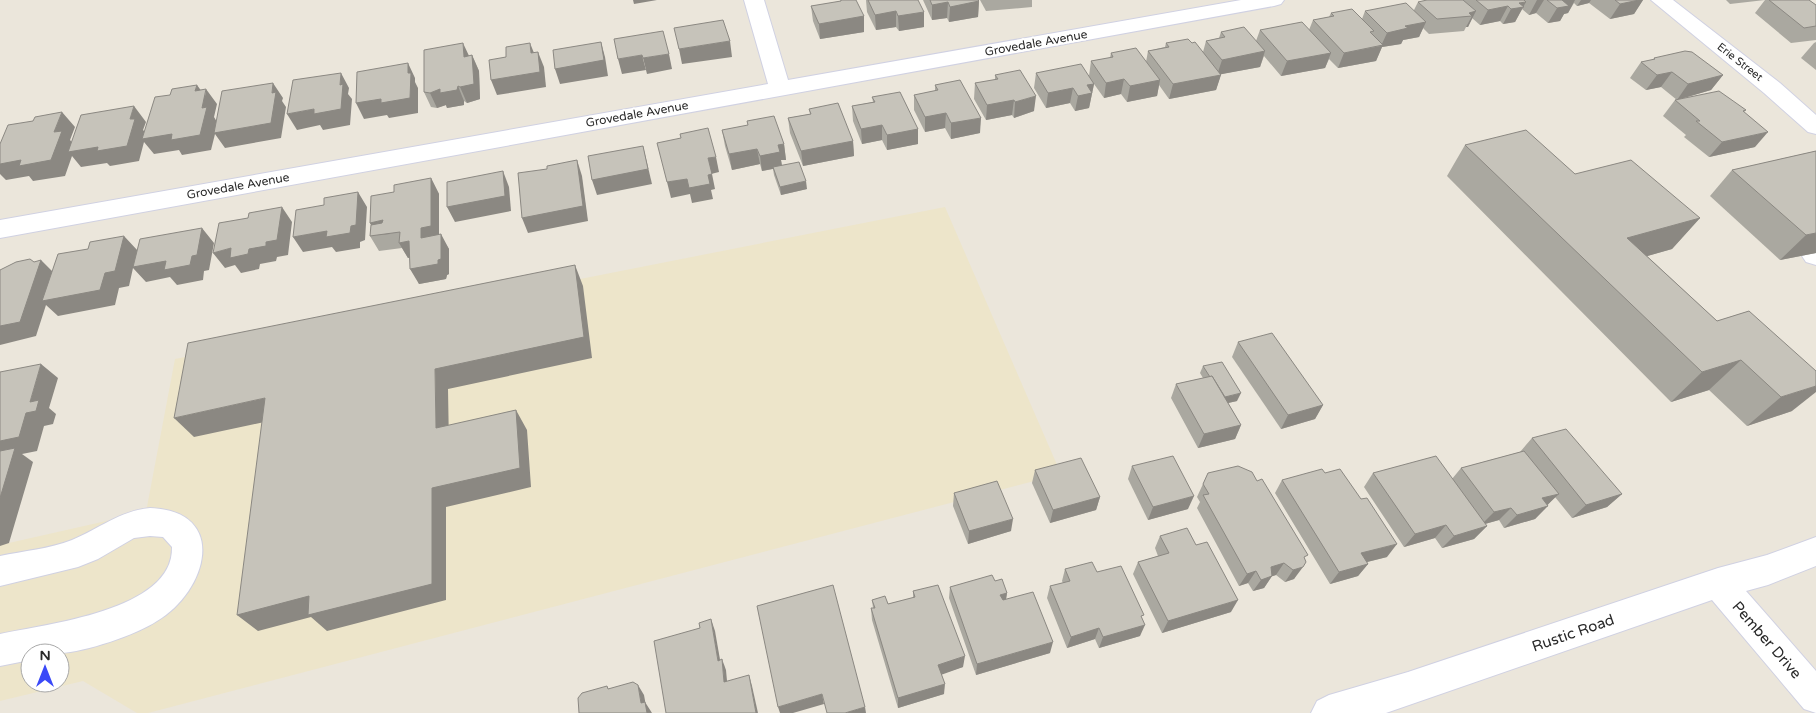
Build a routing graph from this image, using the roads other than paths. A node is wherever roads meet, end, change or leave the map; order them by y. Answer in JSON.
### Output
{"nodes":[{"id":1,"x":754,"y":0,"type":"edge"},
{"id":2,"x":1274,"y":0,"type":"edge"},
{"id":3,"x":1661,"y":0,"type":"edge"},
{"id":4,"x":780,"y":89,"type":"junction"},
{"id":5,"x":1816,"y":127,"type":"edge"},
{"id":6,"x":0,"y":229,"type":"edge"},
{"id":7,"x":1816,"y":551,"type":"edge"},
{"id":8,"x":0,"y":571,"type":"edge"},
{"id":9,"x":1718,"y":583,"type":"junction"},
{"id":10,"x":0,"y":650,"type":"edge"},
{"id":11,"x":1816,"y":697,"type":"edge"},
{"id":12,"x":1329,"y":713,"type":"edge"}],
"edges":[{"from":1,"to":4,"type":"street"},
{"from":2,"to":4,"type":"street","name":"Grovedale Avenue"},
{"from":3,"to":5,"type":"street","name":"Erie Street"},
{"from":4,"to":6,"type":"street","name":"Grovedale Avenue"},
{"from":7,"to":9,"type":"street","name":"Rustic Road"},
{"from":8,"to":10,"type":"street"},
{"from":9,"to":11,"type":"street","name":"Pember Drive"},
{"from":9,"to":12,"type":"street","name":"Rustic Road"}]}
